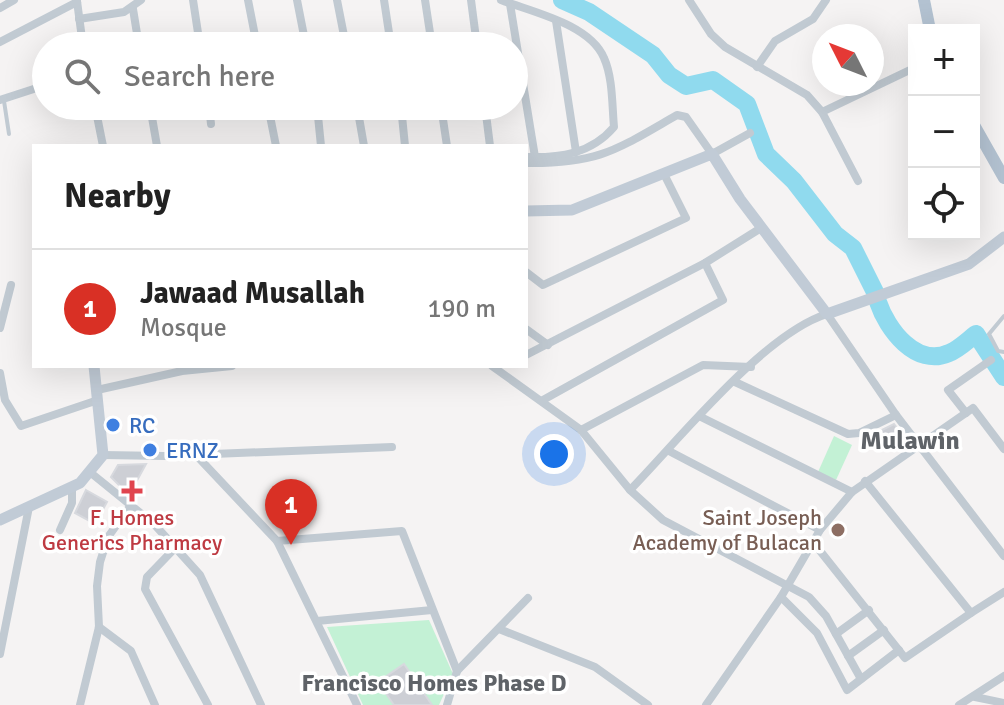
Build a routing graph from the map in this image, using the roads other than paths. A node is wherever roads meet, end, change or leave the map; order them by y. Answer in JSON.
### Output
{"nodes":[{"id":1,"x":14,"y":0,"type":"edge"},
{"id":2,"x":141,"y":0,"type":"edge"},
{"id":3,"x":193,"y":0,"type":"edge"},
{"id":4,"x":248,"y":0,"type":"edge"},
{"id":5,"x":297,"y":0,"type":"edge"},
{"id":6,"x":337,"y":0,"type":"edge"},
{"id":7,"x":384,"y":0,"type":"edge"},
{"id":8,"x":425,"y":0,"type":"edge"},
{"id":9,"x":471,"y":0,"type":"edge"},
{"id":10,"x":501,"y":0,"type":"edge"},
{"id":11,"x":689,"y":0,"type":"edge"},
{"id":12,"x":813,"y":0,"type":"edge"},
{"id":13,"x":924,"y":0,"type":"edge"},
{"id":14,"x":77,"y":1,"type":"edge"},
{"id":15,"x":510,"y":4,"type":"junction"},
{"id":16,"x":824,"y":5,"type":"edge"},
{"id":17,"x":0,"y":8,"type":"edge"},
{"id":18,"x":133,"y":9,"type":"junction"},
{"id":19,"x":79,"y":19,"type":"junction"},
{"id":20,"x":556,"y":21,"type":"junction"},
{"id":21,"x":929,"y":24,"type":"edge"},
{"id":22,"x":81,"y":32,"type":"edge"},
{"id":23,"x":137,"y":32,"type":"edge"},
{"id":24,"x":198,"y":32,"type":"edge"},
{"id":25,"x":254,"y":32,"type":"edge"},
{"id":26,"x":303,"y":32,"type":"edge"},
{"id":27,"x":343,"y":32,"type":"edge"},
{"id":28,"x":389,"y":32,"type":"edge"},
{"id":29,"x":430,"y":32,"type":"edge"},
{"id":30,"x":475,"y":32,"type":"edge"},
{"id":31,"x":513,"y":32,"type":"edge"},
{"id":32,"x":0,"y":42,"type":"edge"},
{"id":33,"x":757,"y":67,"type":"junction"},
{"id":34,"x":908,"y":71,"type":"edge"},
{"id":35,"x":32,"y":90,"type":"edge"},
{"id":36,"x":2,"y":100,"type":"edge"},
{"id":37,"x":822,"y":112,"type":"junction"},
{"id":38,"x":98,"y":120,"type":"edge"},
{"id":39,"x":152,"y":120,"type":"edge"},
{"id":40,"x":211,"y":120,"type":"edge"},
{"id":41,"x":271,"y":120,"type":"edge"},
{"id":42,"x":318,"y":120,"type":"edge"},
{"id":43,"x":359,"y":120,"type":"edge"},
{"id":44,"x":402,"y":120,"type":"edge"},
{"id":45,"x":443,"y":120,"type":"edge"},
{"id":46,"x":487,"y":120,"type":"edge"},
{"id":47,"x":524,"y":120,"type":"edge"},
{"id":48,"x":211,"y":124,"type":"dead end"},
{"id":49,"x":750,"y":133,"type":"dead end"},
{"id":50,"x":9,"y":134,"type":"dead end"},
{"id":51,"x":980,"y":136,"type":"edge"},
{"id":52,"x":103,"y":144,"type":"edge"},
{"id":53,"x":157,"y":144,"type":"edge"},
{"id":54,"x":276,"y":144,"type":"edge"},
{"id":55,"x":321,"y":144,"type":"edge"},
{"id":56,"x":364,"y":144,"type":"edge"},
{"id":57,"x":405,"y":144,"type":"edge"},
{"id":58,"x":447,"y":144,"type":"edge"},
{"id":59,"x":490,"y":144,"type":"edge"},
{"id":60,"x":527,"y":144,"type":"edge"},
{"id":61,"x":576,"y":152,"type":"junction"},
{"id":62,"x":712,"y":154,"type":"junction"},
{"id":63,"x":529,"y":159,"type":"edge"},
{"id":64,"x":664,"y":174,"type":"junction"},
{"id":65,"x":1004,"y":178,"type":"edge"},
{"id":66,"x":858,"y":181,"type":"dead end"},
{"id":67,"x":528,"y":211,"type":"edge"},
{"id":68,"x":761,"y":228,"type":"junction"},
{"id":69,"x":1002,"y":243,"type":"edge"},
{"id":70,"x":705,"y":263,"type":"junction"},
{"id":71,"x":528,"y":274,"type":"edge"},
{"id":72,"x":11,"y":285,"type":"dead end"},
{"id":73,"x":827,"y":314,"type":"junction"},
{"id":74,"x":1004,"y":316,"type":"edge"},
{"id":75,"x":0,"y":328,"type":"edge"},
{"id":76,"x":528,"y":330,"type":"edge"},
{"id":77,"x":548,"y":345,"type":"junction"},
{"id":78,"x":1004,"y":352,"type":"edge"},
{"id":79,"x":528,"y":354,"type":"edge"},
{"id":80,"x":991,"y":360,"type":"dead end"},
{"id":81,"x":751,"y":367,"type":"junction"},
{"id":82,"x":94,"y":368,"type":"edge"},
{"id":83,"x":212,"y":368,"type":"edge"},
{"id":84,"x":497,"y":368,"type":"edge"},
{"id":85,"x":0,"y":373,"type":"edge"},
{"id":86,"x":735,"y":382,"type":"junction"},
{"id":87,"x":97,"y":395,"type":"junction"},
{"id":88,"x":543,"y":400,"type":"junction"},
{"id":89,"x":966,"y":413,"type":"junction"},
{"id":90,"x":896,"y":415,"type":"junction"},
{"id":91,"x":701,"y":417,"type":"junction"},
{"id":92,"x":581,"y":430,"type":"junction"},
{"id":93,"x":918,"y":444,"type":"junction"},
{"id":94,"x":392,"y":447,"type":"dead end"},
{"id":95,"x":1004,"y":449,"type":"edge"},
{"id":96,"x":669,"y":451,"type":"junction"},
{"id":97,"x":103,"y":455,"type":"junction"},
{"id":98,"x":196,"y":455,"type":"junction"},
{"id":99,"x":91,"y":473,"type":"junction"},
{"id":100,"x":865,"y":481,"type":"junction"},
{"id":101,"x":72,"y":487,"type":"junction"},
{"id":102,"x":630,"y":490,"type":"junction"},
{"id":103,"x":852,"y":492,"type":"junction"},
{"id":104,"x":131,"y":505,"type":"junction"},
{"id":105,"x":29,"y":507,"type":"junction"},
{"id":106,"x":0,"y":520,"type":"edge"},
{"id":107,"x":60,"y":530,"type":"dead end"},
{"id":108,"x":820,"y":530,"type":"junction"},
{"id":109,"x":277,"y":541,"type":"junction"},
{"id":110,"x":813,"y":542,"type":"junction"},
{"id":111,"x":176,"y":547,"type":"junction"},
{"id":112,"x":1004,"y":556,"type":"edge"},
{"id":113,"x":789,"y":583,"type":"junction"},
{"id":114,"x":1004,"y":592,"type":"edge"},
{"id":115,"x":781,"y":597,"type":"junction"},
{"id":116,"x":528,"y":598,"type":"dead end"},
{"id":117,"x":5,"y":605,"type":"edge"},
{"id":118,"x":432,"y":610,"type":"junction"},
{"id":119,"x":869,"y":610,"type":"junction"},
{"id":120,"x":971,"y":613,"type":"junction"},
{"id":121,"x":317,"y":621,"type":"junction"},
{"id":122,"x":99,"y":627,"type":"junction"},
{"id":123,"x":499,"y":629,"type":"junction"},
{"id":124,"x":884,"y":630,"type":"junction"},
{"id":125,"x":836,"y":634,"type":"junction"},
{"id":126,"x":899,"y":650,"type":"junction"},
{"id":127,"x":0,"y":654,"type":"edge"},
{"id":128,"x":848,"y":656,"type":"junction"},
{"id":129,"x":457,"y":671,"type":"junction"},
{"id":130,"x":1004,"y":676,"type":"edge"},
{"id":131,"x":861,"y":679,"type":"junction"},
{"id":132,"x":975,"y":697,"type":"junction"},
{"id":133,"x":1004,"y":703,"type":"edge"},
{"id":134,"x":80,"y":705,"type":"edge"},
{"id":135,"x":155,"y":705,"type":"edge"},
{"id":136,"x":208,"y":705,"type":"edge"},
{"id":137,"x":261,"y":705,"type":"edge"},
{"id":138,"x":357,"y":705,"type":"edge"},
{"id":139,"x":447,"y":705,"type":"edge"},
{"id":140,"x":648,"y":705,"type":"edge"},
{"id":141,"x":706,"y":705,"type":"edge"},
{"id":142,"x":959,"y":705,"type":"edge"}],
"edges":[{"from":1,"to":17,"type":"street"},
{"from":2,"to":18,"type":"street"},
{"from":3,"to":24,"type":"street"},
{"from":4,"to":25,"type":"street"},
{"from":5,"to":26,"type":"street"},
{"from":6,"to":27,"type":"street"},
{"from":7,"to":28,"type":"street"},
{"from":8,"to":29,"type":"street"},
{"from":9,"to":30,"type":"street"},
{"from":10,"to":15,"type":"street"},
{"from":11,"to":33,"type":"street"},
{"from":12,"to":16,"type":"street"},
{"from":13,"to":21,"type":"main road"},
{"from":14,"to":19,"type":"street"},
{"from":14,"to":32,"type":"street"},
{"from":15,"to":20,"type":"street"},
{"from":15,"to":31,"type":"street"},
{"from":16,"to":33,"type":"street"},
{"from":18,"to":19,"type":"street"},
{"from":18,"to":23,"type":"street"},
{"from":19,"to":22,"type":"street"},
{"from":20,"to":61,"type":"street"},
{"from":20,"to":61,"type":"street"},
{"from":33,"to":37,"type":"street"},
{"from":34,"to":37,"type":"street"},
{"from":35,"to":36,"type":"street"},
{"from":36,"to":50,"type":"lane"},
{"from":37,"to":66,"type":"street"},
{"from":38,"to":52,"type":"street"},
{"from":39,"to":53,"type":"street"},
{"from":40,"to":48,"type":"street"},
{"from":41,"to":54,"type":"street"},
{"from":42,"to":55,"type":"street"},
{"from":43,"to":56,"type":"street"},
{"from":44,"to":57,"type":"street"},
{"from":45,"to":58,"type":"street"},
{"from":46,"to":59,"type":"street"},
{"from":47,"to":60,"type":"street"},
{"from":49,"to":62,"type":"street"},
{"from":51,"to":65,"type":"main road"},
{"from":61,"to":63,"type":"street"},
{"from":62,"to":63,"type":"street"},
{"from":62,"to":64,"type":"street"},
{"from":62,"to":68,"type":"street"},
{"from":64,"to":67,"type":"street"},
{"from":64,"to":71,"type":"street"},
{"from":68,"to":70,"type":"street"},
{"from":68,"to":73,"type":"street"},
{"from":69,"to":73,"type":"street"},
{"from":70,"to":77,"type":"street"},
{"from":70,"to":88,"type":"street"},
{"from":72,"to":75,"type":"street"},
{"from":73,"to":81,"type":"street"},
{"from":73,"to":90,"type":"street"},
{"from":74,"to":78,"type":"lane"},
{"from":76,"to":77,"type":"street"},
{"from":77,"to":79,"type":"street"},
{"from":80,"to":89,"type":"street"},
{"from":81,"to":86,"type":"street"},
{"from":81,"to":92,"type":"street"},
{"from":82,"to":87,"type":"street"},
{"from":83,"to":87,"type":"street"},
{"from":84,"to":88,"type":"street"},
{"from":85,"to":87,"type":"street"},
{"from":86,"to":90,"type":"street"},
{"from":86,"to":91,"type":"street"},
{"from":87,"to":97,"type":"street"},
{"from":88,"to":92,"type":"street"},
{"from":89,"to":93,"type":"street"},
{"from":89,"to":95,"type":"street"},
{"from":90,"to":93,"type":"street"},
{"from":91,"to":96,"type":"street"},
{"from":91,"to":103,"type":"street"},
{"from":92,"to":102,"type":"street"},
{"from":93,"to":100,"type":"street"},
{"from":93,"to":112,"type":"street"},
{"from":94,"to":98,"type":"street"},
{"from":96,"to":102,"type":"street"},
{"from":96,"to":108,"type":"street"},
{"from":97,"to":98,"type":"street"},
{"from":97,"to":99,"type":"street"},
{"from":98,"to":109,"type":"street"},
{"from":99,"to":101,"type":"street"},
{"from":99,"to":104,"type":"street"},
{"from":100,"to":103,"type":"street"},
{"from":100,"to":120,"type":"street"},
{"from":101,"to":105,"type":"street"},
{"from":101,"to":107,"type":"street"},
{"from":102,"to":113,"type":"street"},
{"from":103,"to":108,"type":"street"},
{"from":104,"to":111,"type":"street"},
{"from":104,"to":122,"type":"street"},
{"from":105,"to":106,"type":"street"},
{"from":105,"to":117,"type":"street"},
{"from":108,"to":110,"type":"street"},
{"from":109,"to":118,"type":"street"},
{"from":109,"to":121,"type":"street"},
{"from":110,"to":113,"type":"street"},
{"from":110,"to":119,"type":"street"},
{"from":111,"to":136,"type":"street"},
{"from":111,"to":137,"type":"street"},
{"from":113,"to":115,"type":"street"},
{"from":113,"to":125,"type":"street"},
{"from":114,"to":120,"type":"street"},
{"from":115,"to":131,"type":"street"},
{"from":115,"to":141,"type":"street"},
{"from":116,"to":123,"type":"street"},
{"from":117,"to":127,"type":"street"},
{"from":118,"to":121,"type":"street"},
{"from":118,"to":129,"type":"street"},
{"from":119,"to":124,"type":"street"},
{"from":119,"to":125,"type":"street"},
{"from":120,"to":126,"type":"street"},
{"from":121,"to":138,"type":"street"},
{"from":122,"to":134,"type":"street"},
{"from":122,"to":135,"type":"street"},
{"from":123,"to":129,"type":"street"},
{"from":123,"to":140,"type":"street"},
{"from":124,"to":126,"type":"street"},
{"from":124,"to":128,"type":"street"},
{"from":125,"to":128,"type":"street"},
{"from":126,"to":131,"type":"street"},
{"from":128,"to":131,"type":"street"},
{"from":129,"to":139,"type":"street"},
{"from":130,"to":132,"type":"street"},
{"from":132,"to":133,"type":"street"},
{"from":132,"to":142,"type":"street"}]}
